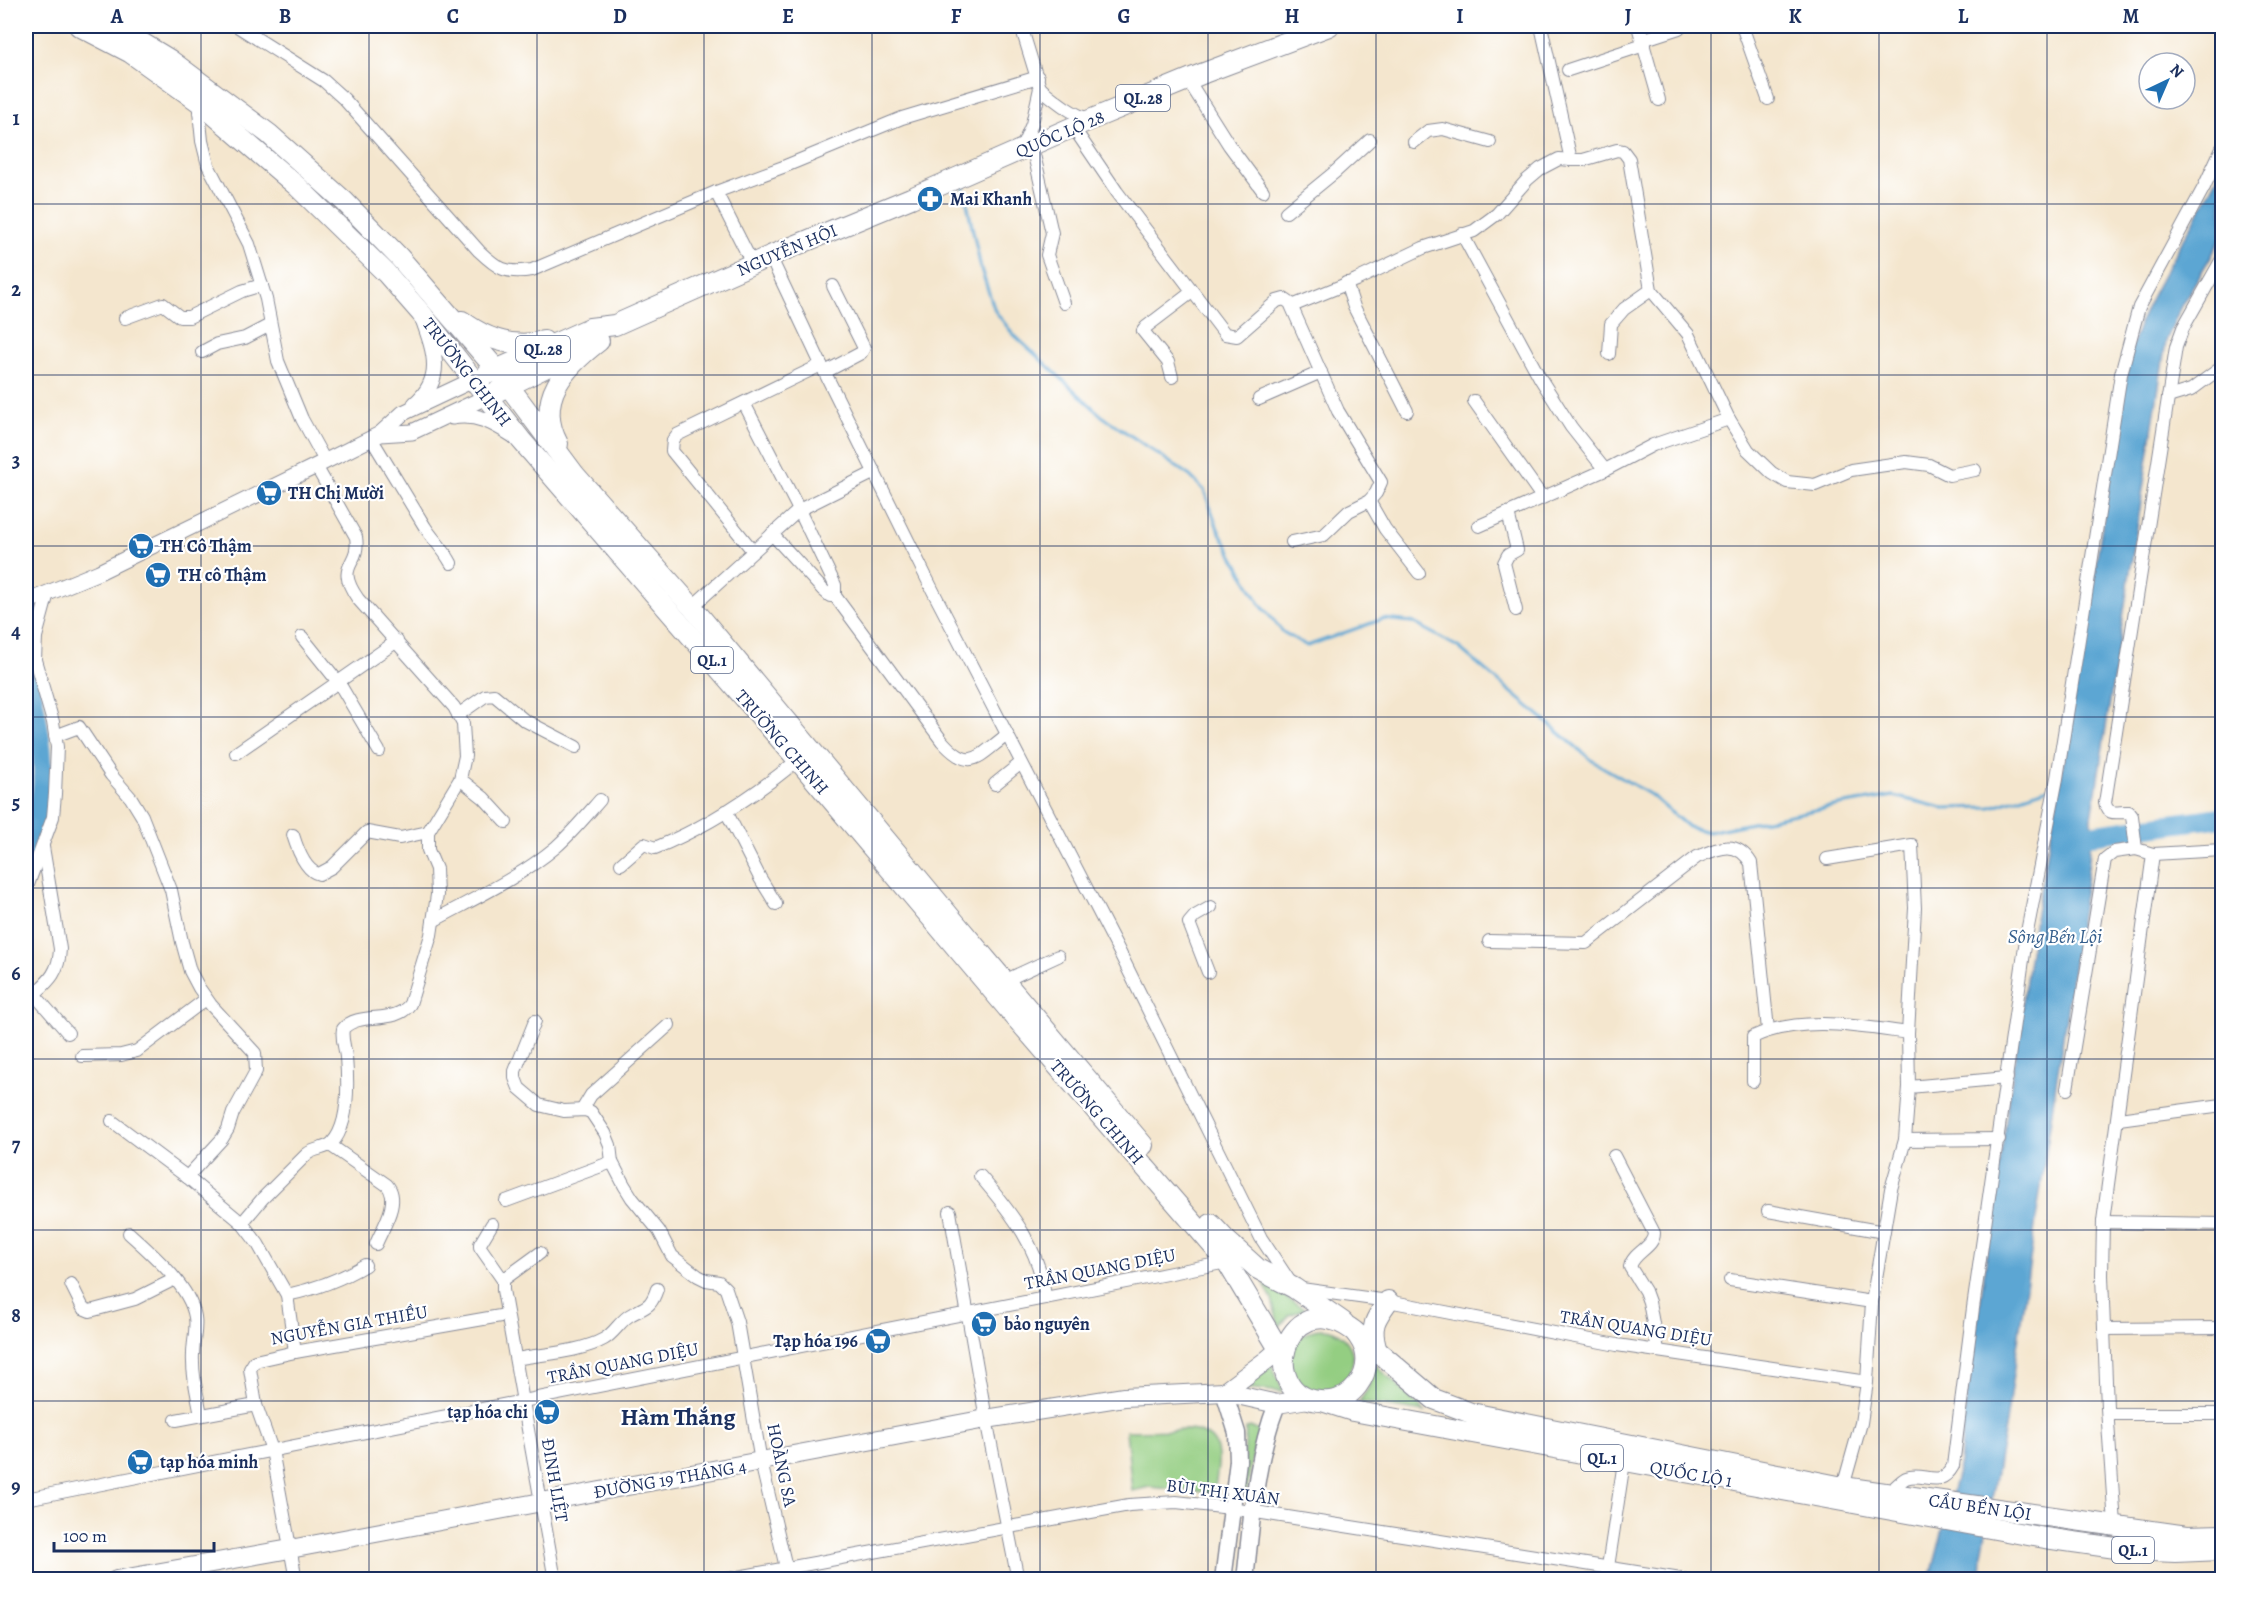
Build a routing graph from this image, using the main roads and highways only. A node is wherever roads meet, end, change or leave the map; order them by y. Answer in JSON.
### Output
{"nodes":[{"id":1,"x":80,"y":26,"type":"edge"},
{"id":2,"x":114,"y":26,"type":"edge"},
{"id":3,"x":1319,"y":27,"type":"edge"},
{"id":4,"x":960,"y":177,"type":"joint"},
{"id":5,"x":435,"y":299,"type":"junction"},
{"id":6,"x":595,"y":335,"type":"junction"},
{"id":7,"x":496,"y":369,"type":"junction"},
{"id":8,"x":473,"y":380,"type":"junction"},
{"id":9,"x":508,"y":386,"type":"junction"},
{"id":10,"x":486,"y":397,"type":"junction"},
{"id":11,"x":575,"y":475,"type":"junction"},
{"id":12,"x":1388,"y":1301,"type":"road end"},
{"id":13,"x":1348,"y":1326,"type":"junction"},
{"id":14,"x":1376,"y":1348,"type":"junction"},
{"id":15,"x":1282,"y":1349,"type":"junction"},
{"id":16,"x":1224,"y":1392,"type":"junction"},
{"id":17,"x":1315,"y":1400,"type":"junction"},
{"id":18,"x":1277,"y":1404,"type":"junction"},
{"id":19,"x":1886,"y":1502,"type":"junction"},
{"id":20,"x":2223,"y":1535,"type":"edge"},
{"id":21,"x":2223,"y":1550,"type":"edge"},
{"id":22,"x":117,"y":1580,"type":"edge"},
{"id":23,"x":1223,"y":1580,"type":"edge"},
{"id":24,"x":1245,"y":1580,"type":"edge"}],
"edges":[{"from":1,"to":8,"type":"highway","name":"TRƯỜNG CHINH","number":"QL.1"},
{"from":2,"to":5,"type":"highway","name":"TRƯỜNG CHINH","number":"QL.1"},
{"from":3,"to":4,"type":"highway","name":"QUỐC LỘ 28","number":"QL.28"},
{"from":4,"to":6,"type":"highway","name":"NGUYỄN HỘI","number":"QL.28"},
{"from":5,"to":6,"type":"highway"},
{"from":5,"to":7,"type":"highway","name":"TRƯỜNG CHINH","number":"QL.1"},
{"from":6,"to":7,"type":"highway","name":"NGUYỄN HỘI","number":"QL.28"},
{"from":6,"to":9,"type":"highway","name":"NGUYỄN HỘI","number":"QL.28"},
{"from":6,"to":11,"type":"highway"},
{"from":7,"to":8,"type":"highway","name":"NGUYỄN HỘI","number":"QL.28"},
{"from":7,"to":9,"type":"highway","name":"TRƯỜNG CHINH","number":"QL.1"},
{"from":8,"to":10,"type":"highway","name":"TRƯỜNG CHINH","number":"QL.1"},
{"from":9,"to":10,"type":"highway","name":"NGUYỄN HỘI","number":"QL.28"},
{"from":9,"to":11,"type":"highway","name":"TRƯỜNG CHINH","number":"QL.1"},
{"from":10,"to":15,"type":"highway","name":"TRƯỜNG CHINH","number":"QL.1"},
{"from":11,"to":13,"type":"highway","name":"TRƯỜNG CHINH","number":"QL.1"},
{"from":12,"to":14,"type":"highway"},
{"from":13,"to":14,"type":"highway","name":"QUỐC LỘ 1","number":"QL.1"},
{"from":13,"to":15,"type":"highway"},
{"from":13,"to":17,"type":"highway"},
{"from":14,"to":19,"type":"highway","name":"QUỐC LỘ 1","number":"QL.1"},
{"from":15,"to":16,"type":"main road"},
{"from":15,"to":17,"type":"highway","number":"QL.1"},
{"from":16,"to":18,"type":"main road","name":"ĐƯỜNG 19 THÁNG 4"},
{"from":16,"to":22,"type":"main road","name":"ĐƯỜNG 19 THÁNG 4"},
{"from":16,"to":23,"type":"main road"},
{"from":17,"to":18,"type":"main road","name":"ĐƯỜNG 19 THÁNG 4"},
{"from":17,"to":19,"type":"highway","name":"QUỐC LỘ 1","number":"QL.1"},
{"from":18,"to":24,"type":"main road"},
{"from":19,"to":20,"type":"highway","name":"CẦU BẾN LỘI","number":"QL.1"},
{"from":19,"to":21,"type":"highway","name":"CẦU BẾN LỘI","number":"QL.1"}]}
